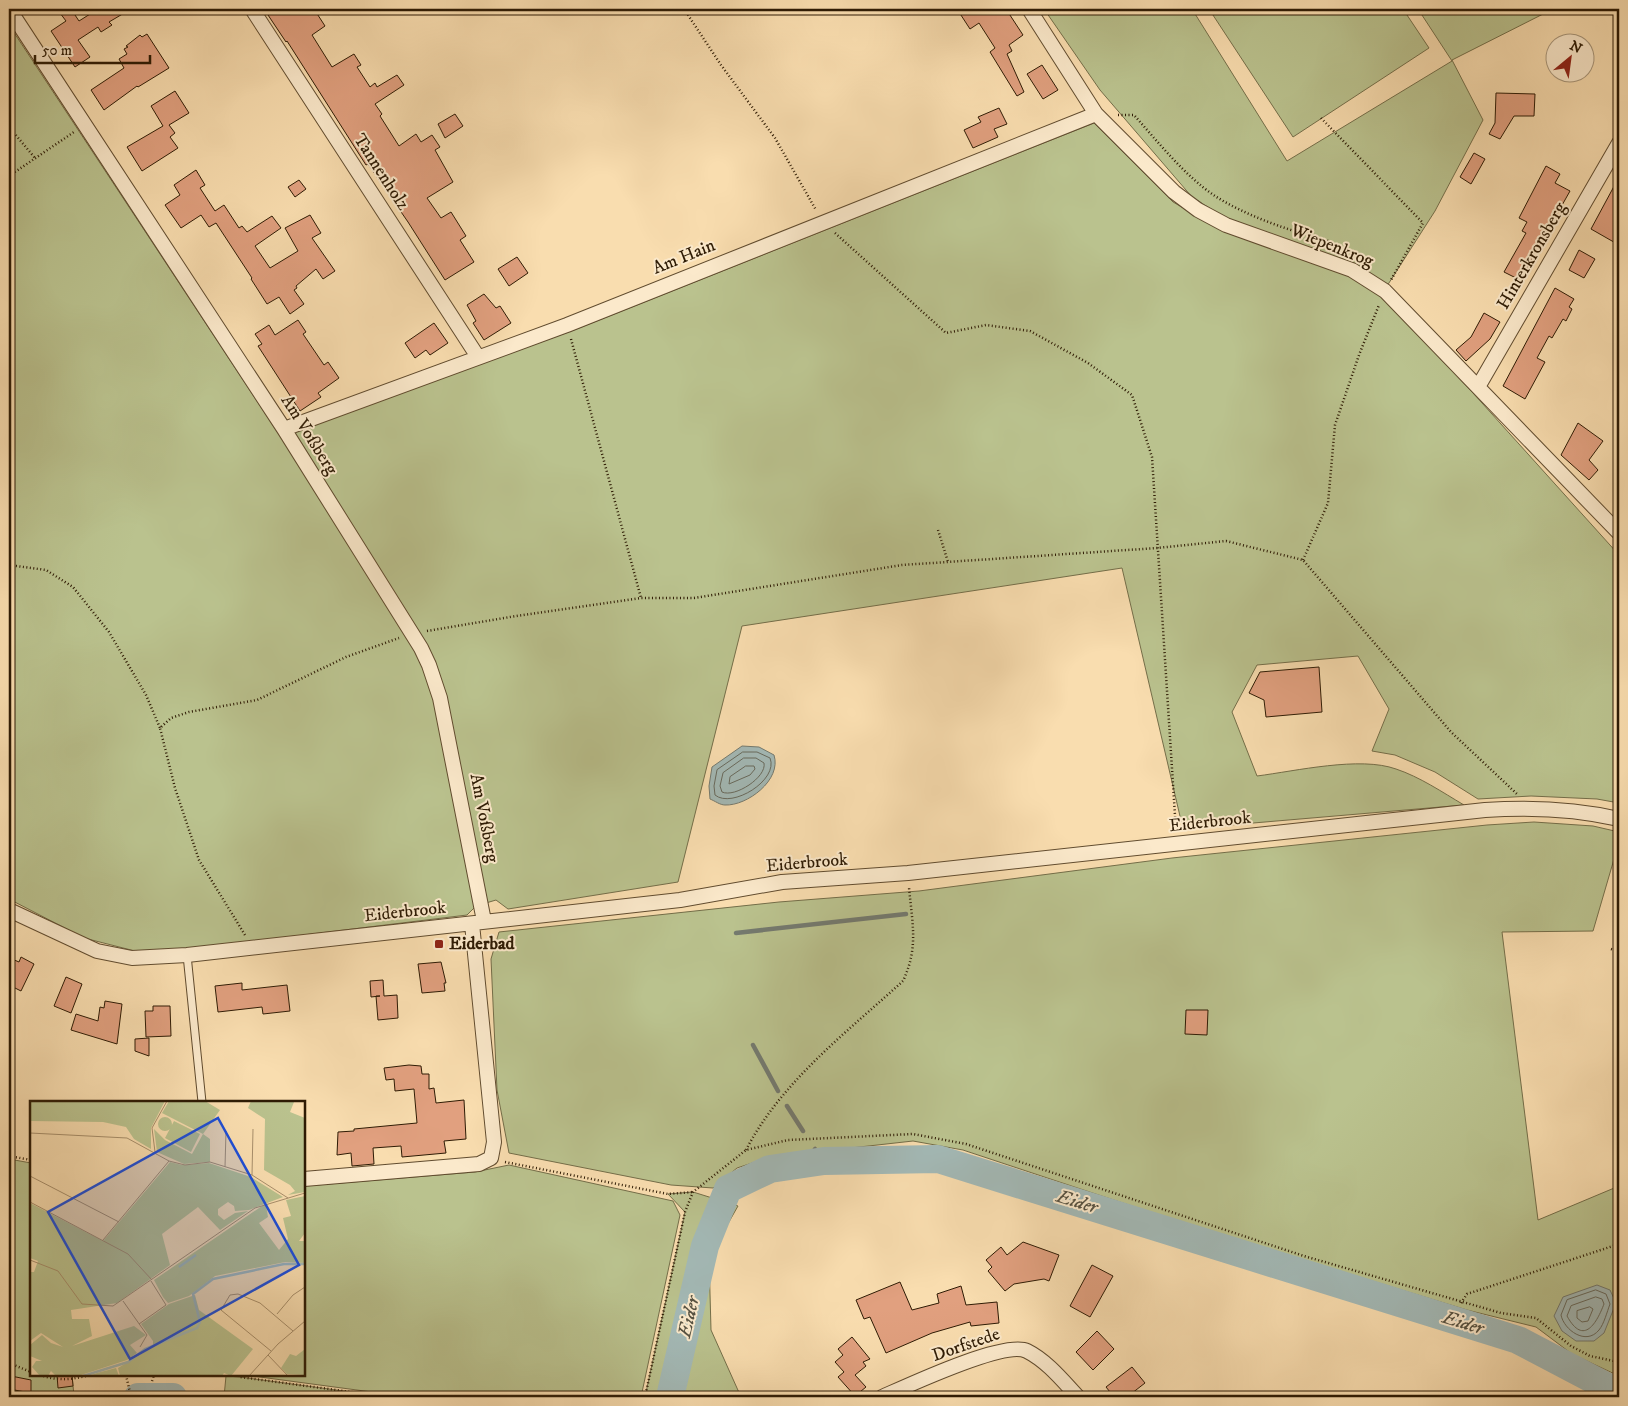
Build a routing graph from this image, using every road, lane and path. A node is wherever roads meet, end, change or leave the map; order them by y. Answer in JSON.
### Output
{"nodes":[{"id":1,"x":9,"y":9,"type":"edge"},
{"id":2,"x":252,"y":9,"type":"edge"},
{"id":3,"x":684,"y":9,"type":"edge"},
{"id":4,"x":1028,"y":9,"type":"edge"},
{"id":5,"x":1096,"y":114,"type":"junction"},
{"id":6,"x":1321,"y":118,"type":"dead end"},
{"id":7,"x":84,"y":125,"type":"junction"},
{"id":8,"x":9,"y":127,"type":"edge"},
{"id":9,"x":1619,"y":143,"type":"edge"},
{"id":10,"x":36,"y":159,"type":"junction"},
{"id":11,"x":9,"y":176,"type":"edge"},
{"id":12,"x":823,"y":222,"type":"junction"},
{"id":13,"x":1341,"y":252,"type":"dead end"},
{"id":14,"x":1385,"y":291,"type":"junction"},
{"id":15,"x":567,"y":325,"type":"junction"},
{"id":16,"x":478,"y":357,"type":"junction"},
{"id":17,"x":1478,"y":387,"type":"junction"},
{"id":18,"x":284,"y":429,"type":"junction"},
{"id":19,"x":938,"y":530,"type":"dead end"},
{"id":20,"x":1619,"y":533,"type":"edge"},
{"id":21,"x":1157,"y":548,"type":"junction"},
{"id":22,"x":1303,"y":560,"type":"junction"},
{"id":23,"x":948,"y":562,"type":"junction"},
{"id":24,"x":9,"y":565,"type":"edge"},
{"id":25,"x":641,"y":598,"type":"junction"},
{"id":26,"x":413,"y":634,"type":"junction"},
{"id":27,"x":160,"y":728,"type":"junction"},
{"id":28,"x":1533,"y":808,"type":"junction"},
{"id":29,"x":1175,"y":813,"type":"dead end"},
{"id":30,"x":1619,"y":819,"type":"edge"},
{"id":31,"x":908,"y":873,"type":"junction"},
{"id":32,"x":9,"y":910,"type":"edge"},
{"id":33,"x":478,"y":922,"type":"junction"},
{"id":34,"x":256,"y":947,"type":"junction"},
{"id":35,"x":1611,"y":950,"type":"dead end"},
{"id":36,"x":1619,"y":952,"type":"edge"},
{"id":37,"x":187,"y":955,"type":"junction"},
{"id":38,"x":202,"y":1101,"type":"edge"},
{"id":39,"x":746,"y":1150,"type":"junction"},
{"id":40,"x":9,"y":1156,"type":"edge"},
{"id":41,"x":491,"y":1158,"type":"junction"},
{"id":42,"x":30,"y":1160,"type":"edge"},
{"id":43,"x":305,"y":1179,"type":"edge"},
{"id":44,"x":693,"y":1192,"type":"junction"},
{"id":45,"x":1619,"y":1244,"type":"edge"},
{"id":46,"x":1461,"y":1302,"type":"junction"},
{"id":47,"x":1619,"y":1362,"type":"edge"},
{"id":48,"x":9,"y":1363,"type":"edge"},
{"id":49,"x":30,"y":1372,"type":"edge"},
{"id":50,"x":43,"y":1376,"type":"edge"},
{"id":51,"x":86,"y":1376,"type":"edge"},
{"id":52,"x":126,"y":1376,"type":"edge"},
{"id":53,"x":154,"y":1376,"type":"edge"},
{"id":54,"x":239,"y":1376,"type":"edge"},
{"id":55,"x":152,"y":1381,"type":"dead end"},
{"id":56,"x":131,"y":1397,"type":"edge"},
{"id":57,"x":388,"y":1397,"type":"edge"},
{"id":58,"x":645,"y":1397,"type":"edge"},
{"id":59,"x":882,"y":1397,"type":"edge"},
{"id":60,"x":1078,"y":1397,"type":"edge"}],
"edges":[{"from":1,"to":7,"type":"street","name":"Am Voßberg"},
{"from":2,"to":16,"type":"street","name":"Tannenholz"},
{"from":3,"to":12,"type":"path"},
{"from":4,"to":5,"type":"street","name":"Wiepenkrog"},
{"from":5,"to":12,"type":"street","name":"Am Hain"},
{"from":5,"to":13,"type":"path"},
{"from":5,"to":14,"type":"street","name":"Wiepenkrog"},
{"from":6,"to":14,"type":"path"},
{"from":7,"to":10,"type":"path"},
{"from":7,"to":18,"type":"street","name":"Am Voßberg"},
{"from":8,"to":10,"type":"path"},
{"from":9,"to":17,"type":"street","name":"Hinterkronsberg"},
{"from":10,"to":11,"type":"path"},
{"from":12,"to":15,"type":"street","name":"Am Hain"},
{"from":12,"to":21,"type":"path"},
{"from":14,"to":17,"type":"street","name":"Wiepenkrog"},
{"from":14,"to":22,"type":"path"},
{"from":15,"to":16,"type":"street","name":"Am Hain"},
{"from":15,"to":25,"type":"path"},
{"from":16,"to":18,"type":"street","name":"Am Hain"},
{"from":17,"to":20,"type":"street","name":"Wiepenkrog"},
{"from":18,"to":26,"type":"street","name":"Am Voßberg"},
{"from":19,"to":23,"type":"path"},
{"from":21,"to":22,"type":"path"},
{"from":21,"to":23,"type":"path"},
{"from":21,"to":29,"type":"path"},
{"from":22,"to":28,"type":"path"},
{"from":23,"to":25,"type":"path"},
{"from":24,"to":27,"type":"path"},
{"from":25,"to":26,"type":"path"},
{"from":26,"to":27,"type":"path"},
{"from":26,"to":33,"type":"street","name":"Am Voßberg"},
{"from":27,"to":34,"type":"path"},
{"from":28,"to":30,"type":"street","name":"Eiderbrook"},
{"from":28,"to":31,"type":"street","name":"Eiderbrook"},
{"from":31,"to":33,"type":"street","name":"Eiderbrook"},
{"from":31,"to":39,"type":"path"},
{"from":32,"to":37,"type":"street","name":"Eiderbrook"},
{"from":33,"to":34,"type":"street","name":"Eiderbrook"},
{"from":33,"to":41,"type":"street","name":"Am Voßberg"},
{"from":34,"to":37,"type":"street","name":"Eiderbrook"},
{"from":35,"to":36,"type":"path"},
{"from":37,"to":38,"type":"lane"},
{"from":39,"to":44,"type":"path"},
{"from":39,"to":46,"type":"path"},
{"from":40,"to":42,"type":"path"},
{"from":41,"to":43,"type":"street"},
{"from":41,"to":44,"type":"path"},
{"from":44,"to":58,"type":"path"},
{"from":45,"to":46,"type":"path"},
{"from":46,"to":47,"type":"path"},
{"from":48,"to":49,"type":"path"},
{"from":50,"to":51,"type":"path"},
{"from":52,"to":56,"type":"path"},
{"from":53,"to":55,"type":"path"},
{"from":54,"to":57,"type":"path"},
{"from":59,"to":60,"type":"street","name":"Dorfstede"}]}
